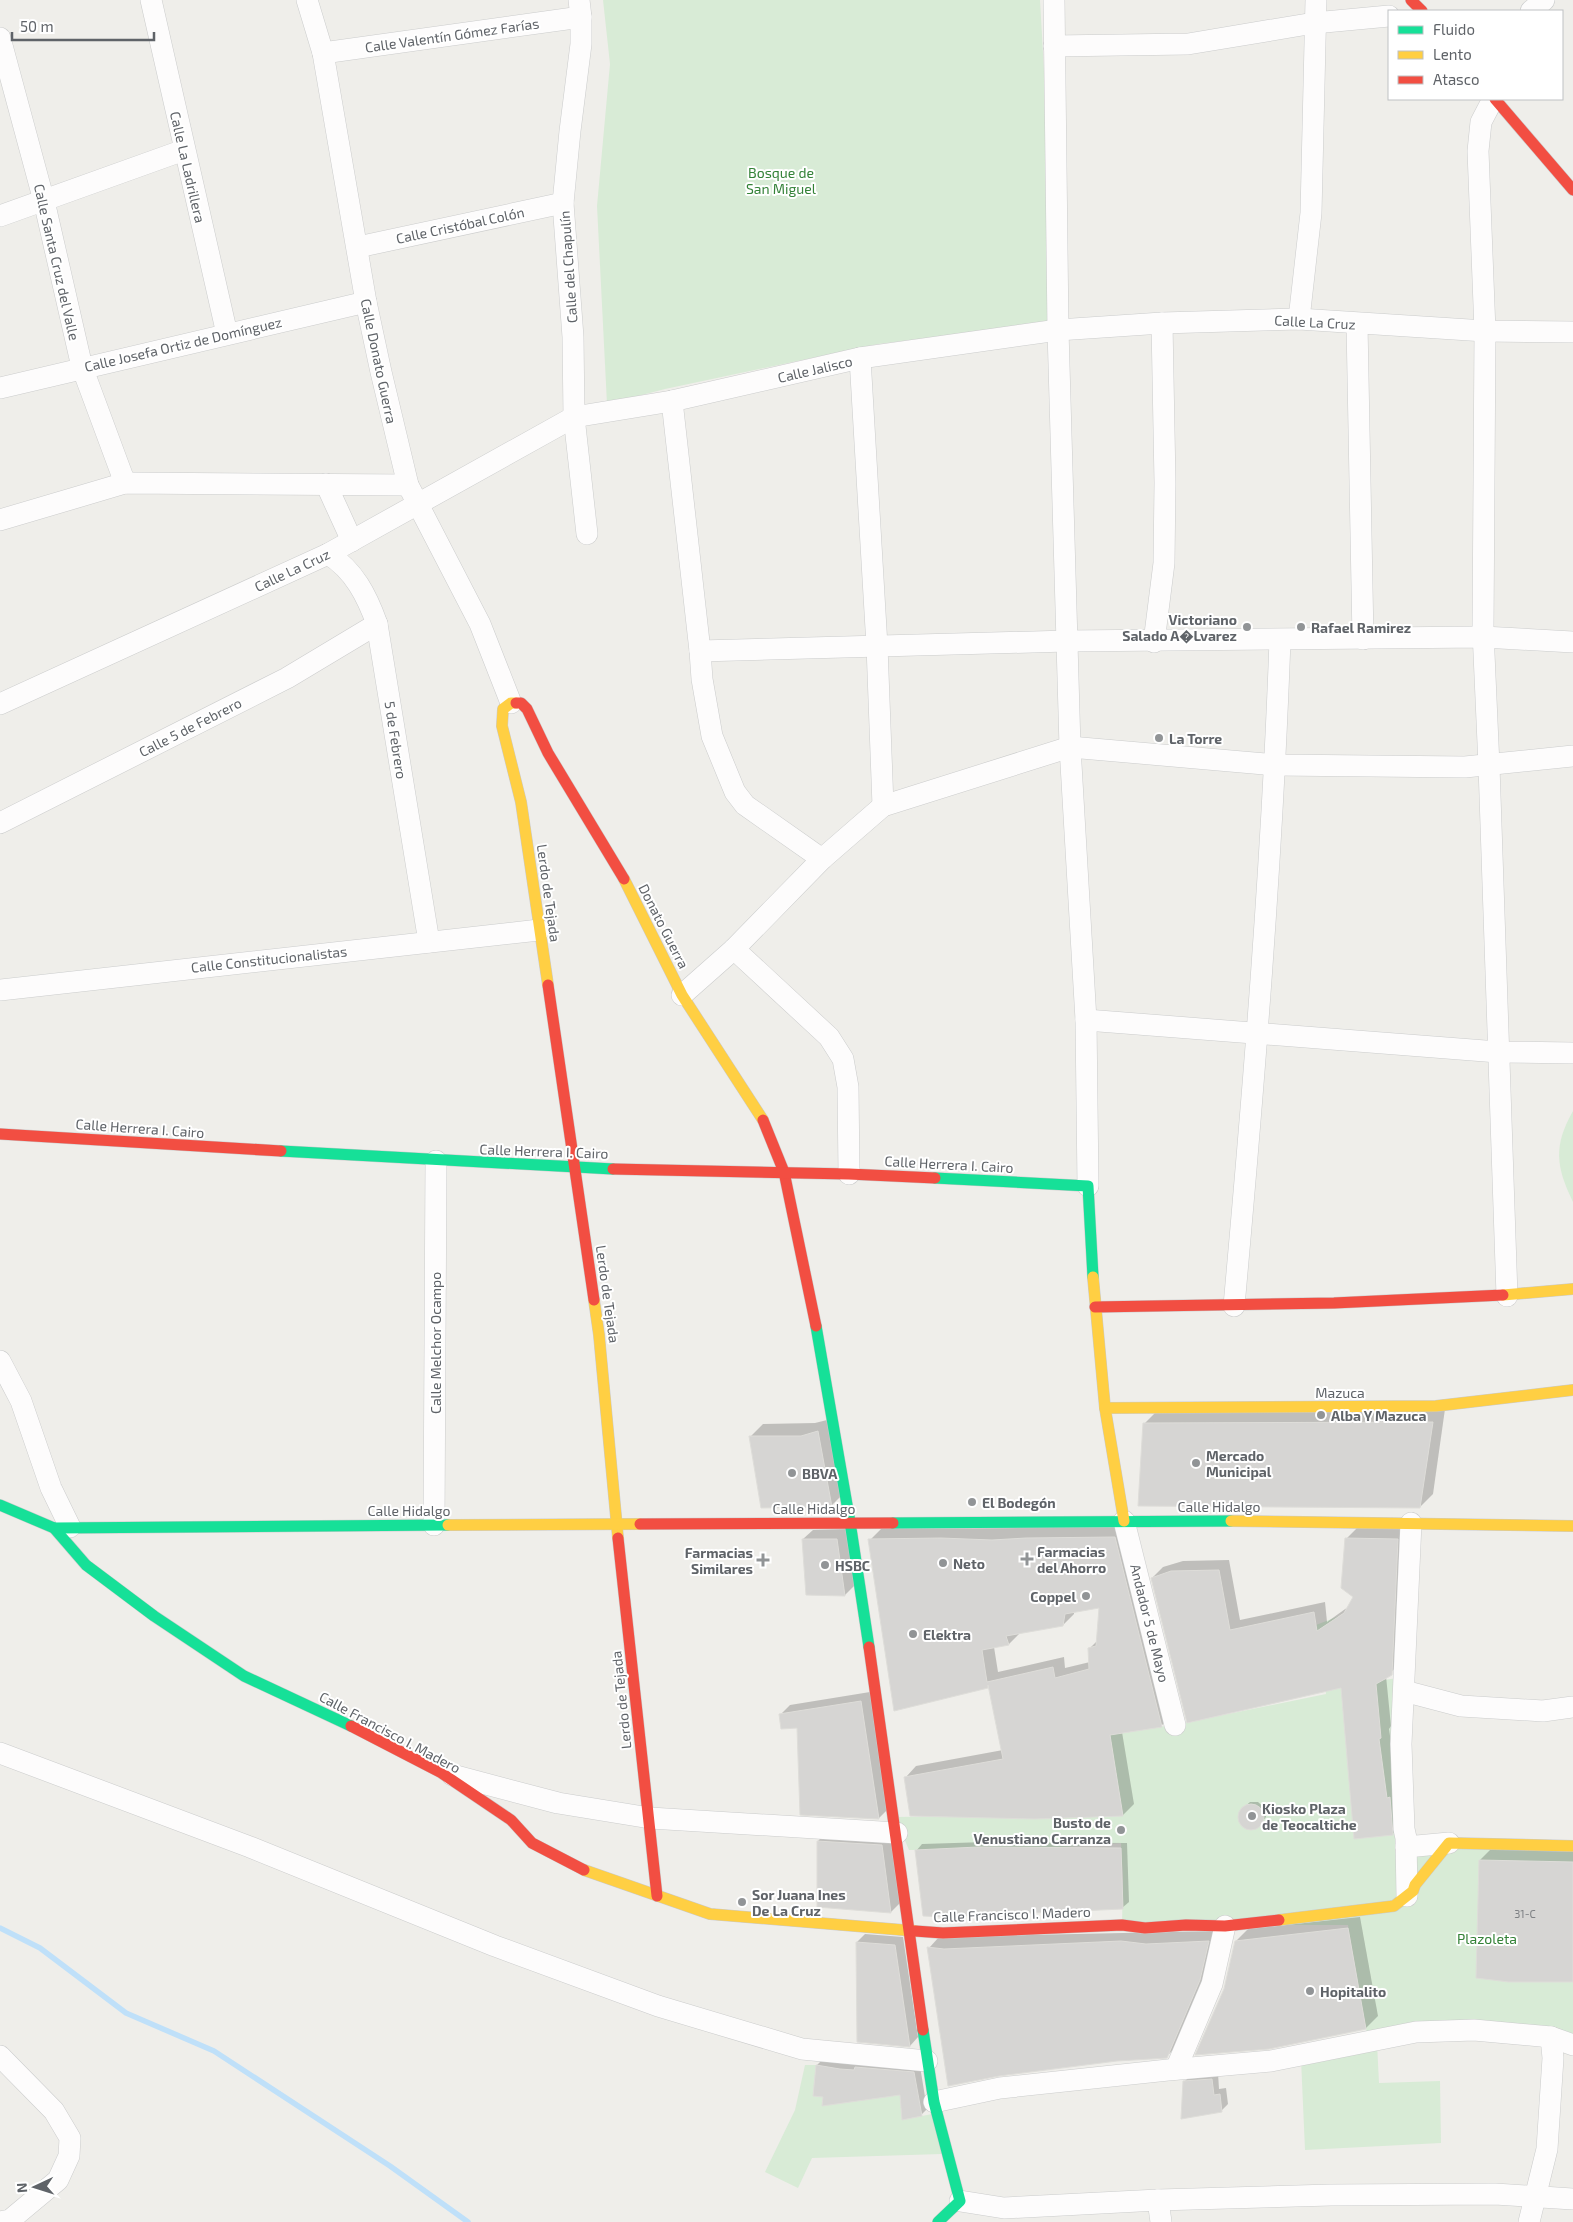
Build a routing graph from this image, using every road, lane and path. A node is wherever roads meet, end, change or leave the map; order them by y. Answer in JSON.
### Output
{"nodes":[{"id":1,"x":151,"y":0,"type":"edge"},
{"id":2,"x":307,"y":0,"type":"edge"},
{"id":3,"x":1054,"y":0,"type":"edge"},
{"id":4,"x":1316,"y":0,"type":"edge"},
{"id":5,"x":1411,"y":0,"type":"edge"},
{"id":6,"x":1544,"y":0,"type":"edge"},
{"id":7,"x":580,"y":9,"type":"edge"},
{"id":8,"x":1421,"y":10,"type":"edge"},
{"id":9,"x":1532,"y":10,"type":"edge"},
{"id":10,"x":1388,"y":16,"type":"edge"},
{"id":11,"x":1314,"y":24,"type":"junction"},
{"id":12,"x":0,"y":38,"type":"edge"},
{"id":13,"x":1054,"y":46,"type":"junction"},
{"id":14,"x":323,"y":53,"type":"junction"},
{"id":15,"x":1493,"y":100,"type":"edge"},
{"id":16,"x":1495,"y":100,"type":"edge"},
{"id":17,"x":184,"y":150,"type":"junction"},
{"id":18,"x":1573,"y":190,"type":"edge"},
{"id":19,"x":44,"y":201,"type":"junction"},
{"id":20,"x":563,"y":203,"type":"junction"},
{"id":21,"x":0,"y":216,"type":"edge"},
{"id":22,"x":358,"y":247,"type":"junction"},
{"id":23,"x":366,"y":302,"type":"junction"},
{"id":24,"x":1298,"y":319,"type":"junction"},
{"id":25,"x":1162,"y":323,"type":"junction"},
{"id":26,"x":1357,"y":324,"type":"junction"},
{"id":27,"x":1058,"y":330,"type":"junction"},
{"id":28,"x":1485,"y":331,"type":"junction"},
{"id":29,"x":1573,"y":332,"type":"edge"},
{"id":30,"x":227,"y":334,"type":"junction"},
{"id":31,"x":860,"y":358,"type":"junction"},
{"id":32,"x":82,"y":367,"type":"junction"},
{"id":33,"x":0,"y":388,"type":"edge"},
{"id":34,"x":672,"y":401,"type":"junction"},
{"id":35,"x":574,"y":417,"type":"junction"},
{"id":36,"x":125,"y":483,"type":"junction"},
{"id":37,"x":326,"y":484,"type":"junction"},
{"id":38,"x":408,"y":484,"type":"junction"},
{"id":39,"x":418,"y":505,"type":"junction"},
{"id":40,"x":0,"y":520,"type":"edge"},
{"id":41,"x":588,"y":534,"type":"dead end"},
{"id":42,"x":352,"y":541,"type":"junction"},
{"id":43,"x":328,"y":554,"type":"junction"},
{"id":44,"x":377,"y":624,"type":"junction"},
{"id":45,"x":1483,"y":637,"type":"junction"},
{"id":46,"x":1362,"y":639,"type":"junction"},
{"id":47,"x":1280,"y":640,"type":"junction"},
{"id":48,"x":1067,"y":641,"type":"junction"},
{"id":49,"x":1154,"y":642,"type":"junction"},
{"id":50,"x":1573,"y":642,"type":"edge"},
{"id":51,"x":877,"y":646,"type":"junction"},
{"id":52,"x":700,"y":651,"type":"junction"},
{"id":53,"x":511,"y":703,"type":"junction"},
{"id":54,"x":0,"y":704,"type":"edge"},
{"id":55,"x":1070,"y":747,"type":"junction"},
{"id":56,"x":1573,"y":756,"type":"edge"},
{"id":57,"x":1276,"y":765,"type":"junction"},
{"id":58,"x":1490,"y":766,"type":"junction"},
{"id":59,"x":883,"y":806,"type":"junction"},
{"id":60,"x":0,"y":823,"type":"edge"},
{"id":61,"x":822,"y":859,"type":"junction"},
{"id":62,"x":539,"y":930,"type":"junction"},
{"id":63,"x":428,"y":942,"type":"junction"},
{"id":64,"x":734,"y":949,"type":"junction"},
{"id":65,"x":0,"y":990,"type":"edge"},
{"id":66,"x":682,"y":995,"type":"junction"},
{"id":67,"x":1086,"y":1020,"type":"junction"},
{"id":68,"x":1258,"y":1032,"type":"junction"},
{"id":69,"x":1498,"y":1052,"type":"junction"},
{"id":70,"x":1573,"y":1053,"type":"edge"},
{"id":71,"x":0,"y":1134,"type":"edge"},
{"id":72,"x":436,"y":1162,"type":"junction"},
{"id":73,"x":575,"y":1168,"type":"junction"},
{"id":74,"x":784,"y":1172,"type":"junction"},
{"id":75,"x":849,"y":1174,"type":"junction"},
{"id":76,"x":1088,"y":1186,"type":"junction"},
{"id":77,"x":1573,"y":1289,"type":"edge"},
{"id":78,"x":1507,"y":1296,"type":"junction"},
{"id":79,"x":1234,"y":1306,"type":"junction"},
{"id":80,"x":1095,"y":1307,"type":"junction"},
{"id":81,"x":0,"y":1361,"type":"edge"},
{"id":82,"x":1573,"y":1390,"type":"edge"},
{"id":83,"x":1106,"y":1408,"type":"junction"},
{"id":84,"x":0,"y":1505,"type":"edge"},
{"id":85,"x":1124,"y":1521,"type":"junction"},
{"id":86,"x":850,"y":1522,"type":"junction"},
{"id":87,"x":1411,"y":1523,"type":"junction"},
{"id":88,"x":616,"y":1524,"type":"junction"},
{"id":89,"x":434,"y":1525,"type":"junction"},
{"id":90,"x":1573,"y":1526,"type":"edge"},
{"id":91,"x":62,"y":1528,"type":"junction"},
{"id":92,"x":1404,"y":1691,"type":"junction"},
{"id":93,"x":1573,"y":1707,"type":"edge"},
{"id":94,"x":1175,"y":1725,"type":"dead end"},
{"id":95,"x":0,"y":1753,"type":"edge"},
{"id":96,"x":440,"y":1772,"type":"junction"},
{"id":97,"x":650,"y":1818,"type":"junction"},
{"id":98,"x":897,"y":1833,"type":"junction"},
{"id":99,"x":1449,"y":1843,"type":"junction"},
{"id":100,"x":1573,"y":1846,"type":"edge"},
{"id":101,"x":1406,"y":1847,"type":"junction"},
{"id":102,"x":657,"y":1896,"type":"junction"},
{"id":103,"x":1407,"y":1896,"type":"junction"},
{"id":104,"x":1225,"y":1926,"type":"junction"},
{"id":105,"x":908,"y":1931,"type":"junction"},
{"id":106,"x":1551,"y":2037,"type":"junction"},
{"id":107,"x":1573,"y":2044,"type":"edge"},
{"id":108,"x":0,"y":2056,"type":"edge"},
{"id":109,"x":927,"y":2061,"type":"junction"},
{"id":110,"x":1176,"y":2069,"type":"junction"},
{"id":111,"x":934,"y":2102,"type":"junction"},
{"id":112,"x":1535,"y":2197,"type":"junction"},
{"id":113,"x":1573,"y":2199,"type":"edge"},
{"id":114,"x":1158,"y":2200,"type":"junction"},
{"id":115,"x":960,"y":2201,"type":"junction"},
{"id":116,"x":0,"y":2222,"type":"edge"},
{"id":117,"x":938,"y":2222,"type":"edge"},
{"id":118,"x":1161,"y":2222,"type":"edge"},
{"id":119,"x":1529,"y":2222,"type":"edge"}],
"edges":[{"from":1,"to":17,"type":"street","name":"Calle La Ladrillera"},
{"from":2,"to":14,"type":"street","name":"Calle Donato Guerra"},
{"from":3,"to":13,"type":"street"},
{"from":4,"to":11,"type":"street"},
{"from":5,"to":8,"type":"main road"},
{"from":6,"to":9,"type":"street"},
{"from":7,"to":14,"type":"street","name":"Calle Valentín Gómez Farías"},
{"from":7,"to":20,"type":"street","name":"Calle del Chapulín"},
{"from":10,"to":11,"type":"street"},
{"from":11,"to":13,"type":"street"},
{"from":11,"to":24,"type":"street"},
{"from":12,"to":19,"type":"street","name":"Calle Santa Cruz del Valle"},
{"from":13,"to":27,"type":"street"},
{"from":14,"to":22,"type":"street","name":"Calle Donato Guerra"},
{"from":15,"to":28,"type":"street"},
{"from":16,"to":18,"type":"main road"},
{"from":17,"to":19,"type":"street"},
{"from":17,"to":30,"type":"street","name":"Calle La Ladrillera"},
{"from":19,"to":21,"type":"street"},
{"from":19,"to":32,"type":"street","name":"Calle Santa Cruz del Valle"},
{"from":20,"to":22,"type":"street","name":"Calle Cristóbal Colón"},
{"from":20,"to":35,"type":"street","name":"Calle del Chapulín"},
{"from":22,"to":23,"type":"street","name":"Calle Donato Guerra"},
{"from":23,"to":30,"type":"street","name":"Calle Josefa Ortiz de Domínguez"},
{"from":23,"to":38,"type":"street","name":"Calle Donato Guerra"},
{"from":24,"to":25,"type":"street","name":"Calle La Cruz"},
{"from":24,"to":26,"type":"street","name":"Calle La Cruz"},
{"from":25,"to":27,"type":"street","name":"Calle La Cruz"},
{"from":25,"to":49,"type":"street"},
{"from":26,"to":28,"type":"street","name":"Calle La Cruz"},
{"from":26,"to":46,"type":"street"},
{"from":27,"to":31,"type":"street","name":"Calle Jalisco"},
{"from":27,"to":48,"type":"street"},
{"from":28,"to":29,"type":"street","name":"Calle La Cruz"},
{"from":28,"to":45,"type":"street"},
{"from":30,"to":32,"type":"street","name":"Calle Josefa Ortiz de Domínguez"},
{"from":31,"to":34,"type":"street","name":"Calle Jalisco"},
{"from":31,"to":51,"type":"street"},
{"from":32,"to":33,"type":"street","name":"Calle Josefa Ortiz de Domínguez"},
{"from":32,"to":36,"type":"street","name":"Calle Santa Cruz del Valle"},
{"from":34,"to":35,"type":"street","name":"Calle Jalisco"},
{"from":34,"to":52,"type":"street"},
{"from":35,"to":39,"type":"street","name":"Calle La Cruz"},
{"from":35,"to":41,"type":"street","name":"Calle del Chapulín"},
{"from":36,"to":37,"type":"street"},
{"from":36,"to":40,"type":"street"},
{"from":37,"to":38,"type":"street"},
{"from":37,"to":42,"type":"street"},
{"from":38,"to":39,"type":"street","name":"Calle Donato Guerra"},
{"from":39,"to":42,"type":"street","name":"Calle La Cruz"},
{"from":39,"to":53,"type":"street","name":"Calle Donato Guerra"},
{"from":42,"to":43,"type":"street","name":"Calle La Cruz"},
{"from":43,"to":44,"type":"street","name":"5 de Febrero"},
{"from":43,"to":54,"type":"street","name":"Calle La Cruz"},
{"from":44,"to":60,"type":"street","name":"Calle 5 de Febrero"},
{"from":44,"to":63,"type":"street","name":"5 de Febrero"},
{"from":45,"to":46,"type":"street"},
{"from":45,"to":50,"type":"street"},
{"from":45,"to":58,"type":"street"},
{"from":46,"to":47,"type":"street"},
{"from":47,"to":49,"type":"street"},
{"from":47,"to":57,"type":"street"},
{"from":48,"to":49,"type":"street"},
{"from":48,"to":51,"type":"street"},
{"from":48,"to":55,"type":"street"},
{"from":51,"to":52,"type":"street"},
{"from":51,"to":59,"type":"street"},
{"from":52,"to":61,"type":"street"},
{"from":53,"to":62,"type":"main road","name":"Lerdo de Tejada"},
{"from":53,"to":66,"type":"main road","name":"Donato Guerra"},
{"from":55,"to":57,"type":"street"},
{"from":55,"to":59,"type":"street"},
{"from":55,"to":67,"type":"street"},
{"from":56,"to":58,"type":"street"},
{"from":57,"to":58,"type":"street"},
{"from":57,"to":68,"type":"street"},
{"from":58,"to":69,"type":"street"},
{"from":59,"to":61,"type":"street"},
{"from":61,"to":64,"type":"street"},
{"from":62,"to":63,"type":"street","name":"Calle Constitucionalistas"},
{"from":62,"to":73,"type":"main road","name":"Lerdo de Tejada"},
{"from":63,"to":65,"type":"street","name":"Calle Constitucionalistas"},
{"from":64,"to":66,"type":"street"},
{"from":64,"to":75,"type":"street"},
{"from":66,"to":74,"type":"main road","name":"Donato Guerra"},
{"from":67,"to":68,"type":"street"},
{"from":67,"to":76,"type":"street"},
{"from":68,"to":69,"type":"street"},
{"from":68,"to":79,"type":"street"},
{"from":69,"to":70,"type":"street"},
{"from":69,"to":78,"type":"street"},
{"from":71,"to":72,"type":"main road","name":"Calle Herrera I. Cairo"},
{"from":72,"to":73,"type":"main road","name":"Calle Herrera I. Cairo"},
{"from":72,"to":89,"type":"street","name":"Calle Melchor Ocampo"},
{"from":73,"to":74,"type":"main road","name":"Calle Herrera I. Cairo"},
{"from":73,"to":88,"type":"main road","name":"Lerdo de Tejada"},
{"from":74,"to":75,"type":"main road","name":"Calle Herrera I. Cairo"},
{"from":74,"to":86,"type":"main road","name":"Donato Guerra"},
{"from":75,"to":76,"type":"main road","name":"Calle Herrera I. Cairo"},
{"from":76,"to":80,"type":"main road"},
{"from":77,"to":78,"type":"main road"},
{"from":78,"to":79,"type":"main road"},
{"from":79,"to":80,"type":"main road"},
{"from":80,"to":83,"type":"main road"},
{"from":81,"to":91,"type":"street"},
{"from":82,"to":83,"type":"main road","name":"Mazuca"},
{"from":83,"to":85,"type":"main road"},
{"from":84,"to":91,"type":"main road"},
{"from":85,"to":86,"type":"main road","name":"Calle Hidalgo"},
{"from":85,"to":87,"type":"main road","name":"Calle Hidalgo"},
{"from":85,"to":94,"type":"street","name":"Andador 5 de Mayo"},
{"from":86,"to":88,"type":"main road","name":"Calle Hidalgo"},
{"from":86,"to":98,"type":"main road","name":"Donato Guerra"},
{"from":87,"to":90,"type":"main road","name":"Calle Hidalgo"},
{"from":87,"to":92,"type":"street"},
{"from":88,"to":89,"type":"main road","name":"Calle Hidalgo"},
{"from":88,"to":97,"type":"main road","name":"Lerdo de Tejada"},
{"from":89,"to":91,"type":"main road","name":"Calle Hidalgo"},
{"from":91,"to":96,"type":"main road","name":"Calle Francisco I. Madero"},
{"from":92,"to":93,"type":"street"},
{"from":92,"to":101,"type":"street"},
{"from":95,"to":109,"type":"street"},
{"from":96,"to":97,"type":"street"},
{"from":96,"to":102,"type":"main road","name":"Calle Francisco I. Madero"},
{"from":97,"to":98,"type":"street"},
{"from":97,"to":102,"type":"main road","name":"Lerdo de Tejada"},
{"from":98,"to":105,"type":"main road","name":"Donato Guerra"},
{"from":99,"to":100,"type":"main road"},
{"from":99,"to":101,"type":"street"},
{"from":99,"to":103,"type":"main road","name":"Calle Francisco I. Madero"},
{"from":101,"to":103,"type":"street"},
{"from":102,"to":105,"type":"main road","name":"Calle Francisco I. Madero"},
{"from":103,"to":104,"type":"main road","name":"Calle Francisco I. Madero"},
{"from":104,"to":105,"type":"main road","name":"Calle Francisco I. Madero"},
{"from":104,"to":110,"type":"street"},
{"from":105,"to":109,"type":"main road","name":"Donato Guerra"},
{"from":106,"to":107,"type":"street"},
{"from":106,"to":110,"type":"street"},
{"from":106,"to":112,"type":"street"},
{"from":108,"to":116,"type":"street"},
{"from":109,"to":111,"type":"main road","name":"Donato Guerra"},
{"from":110,"to":111,"type":"street"},
{"from":111,"to":115,"type":"main road","name":"Donato Guerra"},
{"from":112,"to":113,"type":"street"},
{"from":112,"to":114,"type":"street"},
{"from":112,"to":119,"type":"street"},
{"from":114,"to":115,"type":"street"},
{"from":114,"to":118,"type":"street"},
{"from":115,"to":117,"type":"main road"}]}
